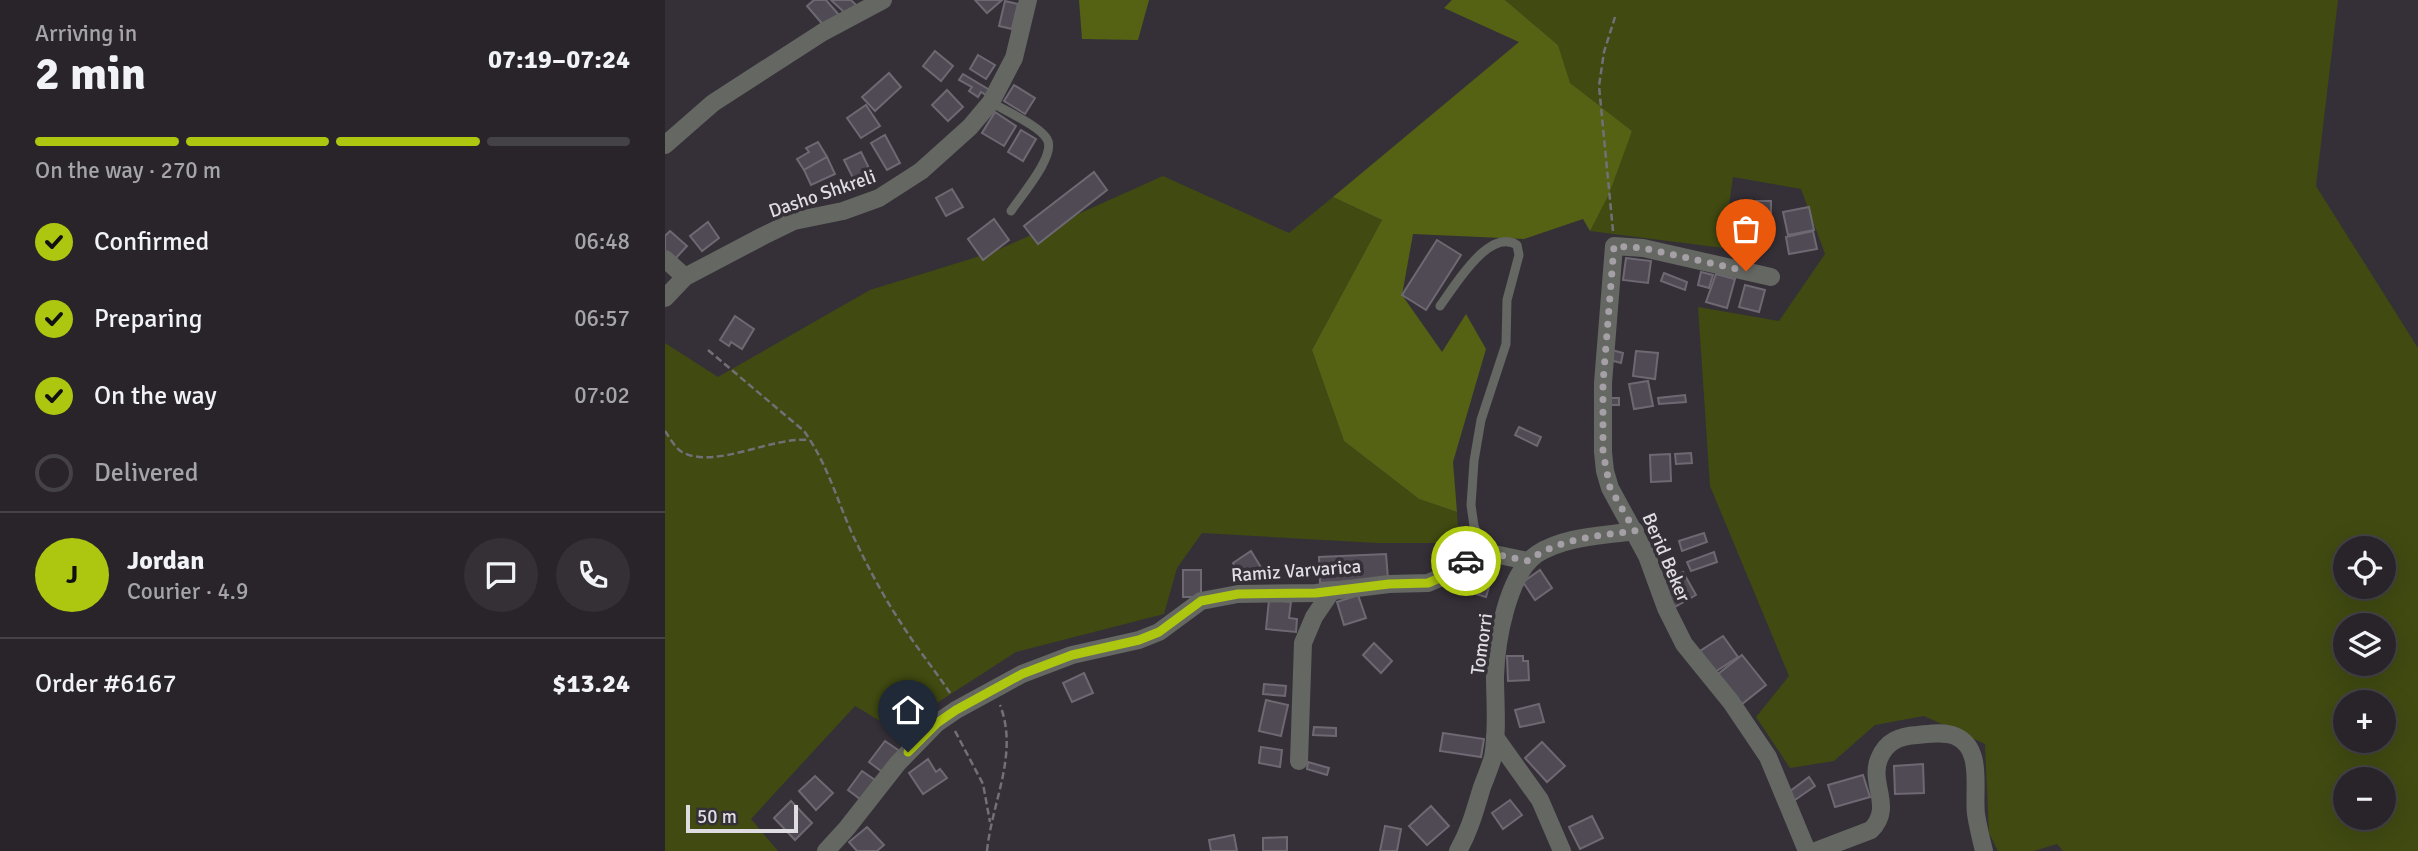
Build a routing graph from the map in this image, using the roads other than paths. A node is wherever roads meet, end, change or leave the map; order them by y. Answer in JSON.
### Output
{"nodes":[{"id":1,"x":883,"y":0,"type":"edge"},
{"id":2,"x":1028,"y":0,"type":"edge"},
{"id":3,"x":991,"y":102,"type":"junction"},
{"id":4,"x":665,"y":145,"type":"edge"},
{"id":5,"x":1011,"y":211,"type":"dead end"},
{"id":6,"x":665,"y":260,"type":"edge"},
{"id":7,"x":685,"y":277,"type":"junction"},
{"id":8,"x":1771,"y":277,"type":"dead end"},
{"id":9,"x":665,"y":298,"type":"edge"},
{"id":10,"x":1440,"y":306,"type":"dead end"},
{"id":11,"x":1635,"y":531,"type":"junction"},
{"id":12,"x":1484,"y":554,"type":"junction"},
{"id":13,"x":1528,"y":561,"type":"junction"},
{"id":14,"x":1331,"y":592,"type":"junction"},
{"id":15,"x":1495,"y":737,"type":"junction"},
{"id":16,"x":1299,"y":761,"type":"dead end"},
{"id":17,"x":826,"y":851,"type":"edge"},
{"id":18,"x":1458,"y":851,"type":"edge"},
{"id":19,"x":1562,"y":851,"type":"edge"},
{"id":20,"x":1807,"y":851,"type":"edge"},
{"id":21,"x":1816,"y":851,"type":"edge"},
{"id":22,"x":1984,"y":851,"type":"edge"}],
"edges":[{"from":1,"to":4,"type":"street"},
{"from":2,"to":3,"type":"street","name":"Dasho Shkreli"},
{"from":3,"to":5,"type":"lane"},
{"from":3,"to":7,"type":"street","name":"Dasho Shkreli"},
{"from":6,"to":7,"type":"street"},
{"from":7,"to":9,"type":"street","name":"Dasho Shkreli"},
{"from":8,"to":11,"type":"street","name":"Berid Beker"},
{"from":10,"to":12,"type":"lane"},
{"from":11,"to":13,"type":"street"},
{"from":11,"to":20,"type":"street","name":"Berid Beker"},
{"from":12,"to":13,"type":"street"},
{"from":12,"to":14,"type":"street","name":"Ramiz Varvarica"},
{"from":13,"to":15,"type":"street","name":"Tomorri"},
{"from":14,"to":16,"type":"street"},
{"from":14,"to":17,"type":"street","name":"Ramiz Varvarica"},
{"from":15,"to":18,"type":"street","name":"Tomorri"},
{"from":15,"to":19,"type":"street"},
{"from":21,"to":22,"type":"street"}]}
